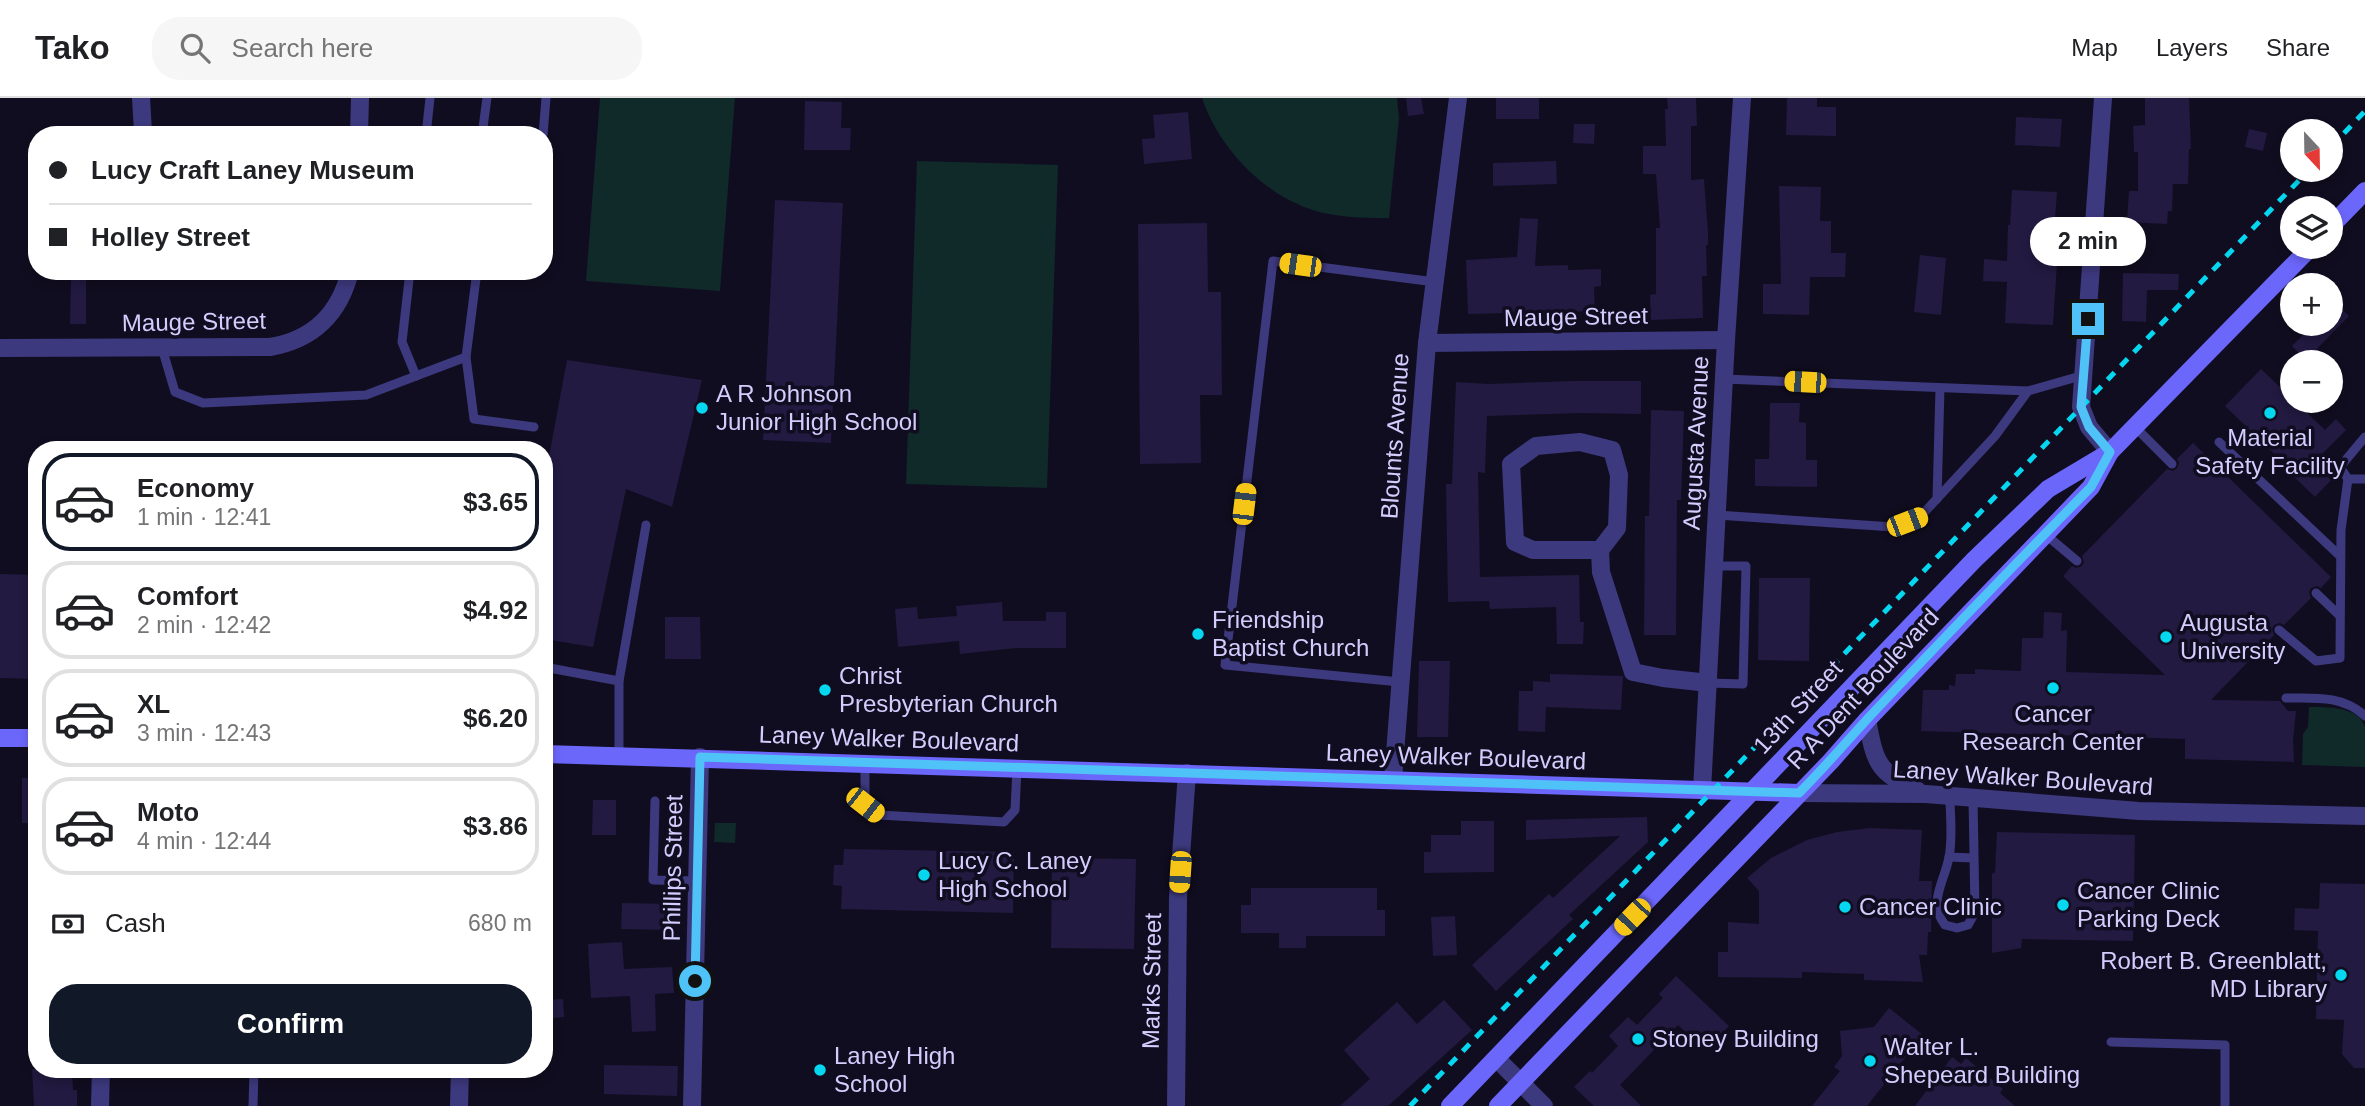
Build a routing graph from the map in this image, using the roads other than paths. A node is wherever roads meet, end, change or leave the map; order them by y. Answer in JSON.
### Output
{"nodes":[{"id":1,"x":141,"y":98,"type":"edge"},
{"id":2,"x":360,"y":98,"type":"edge"},
{"id":3,"x":430,"y":98,"type":"edge"},
{"id":4,"x":487,"y":98,"type":"edge"},
{"id":5,"x":547,"y":98,"type":"edge"},
{"id":6,"x":1458,"y":98,"type":"edge"},
{"id":7,"x":1742,"y":98,"type":"edge"},
{"id":8,"x":2103,"y":98,"type":"edge"},
{"id":9,"x":143,"y":126,"type":"edge"},
{"id":10,"x":359,"y":126,"type":"edge"},
{"id":11,"x":427,"y":126,"type":"edge"},
{"id":12,"x":483,"y":126,"type":"edge"},
{"id":13,"x":544,"y":126,"type":"edge"},
{"id":14,"x":2365,"y":191,"type":"edge"},
{"id":15,"x":2343,"y":214,"type":"edge"},
{"id":16,"x":2299,"y":259,"type":"edge"},
{"id":17,"x":347,"y":280,"type":"edge"},
{"id":18,"x":409,"y":280,"type":"edge"},
{"id":19,"x":476,"y":280,"type":"edge"},
{"id":20,"x":1435,"y":282,"type":"junction"},
{"id":21,"x":1726,"y":340,"type":"junction"},
{"id":22,"x":1427,"y":343,"type":"junction"},
{"id":23,"x":0,"y":348,"type":"edge"},
{"id":24,"x":162,"y":348,"type":"junction"},
{"id":25,"x":466,"y":357,"type":"junction"},
{"id":26,"x":2084,"y":375,"type":"junction"},
{"id":27,"x":416,"y":376,"type":"junction"},
{"id":28,"x":1724,"y":379,"type":"junction"},
{"id":29,"x":1940,"y":388,"type":"junction"},
{"id":30,"x":2028,"y":391,"type":"junction"},
{"id":31,"x":534,"y":427,"type":"dead end"},
{"id":32,"x":2135,"y":427,"type":"junction"},
{"id":33,"x":2365,"y":437,"type":"edge"},
{"id":34,"x":2219,"y":442,"type":"dead end"},
{"id":35,"x":2110,"y":452,"type":"junction"},
{"id":36,"x":2172,"y":464,"type":"dead end"},
{"id":37,"x":2348,"y":479,"type":"junction"},
{"id":38,"x":2365,"y":479,"type":"edge"},
{"id":39,"x":1937,"y":499,"type":"junction"},
{"id":40,"x":1717,"y":515,"type":"junction"},
{"id":41,"x":646,"y":525,"type":"dead end"},
{"id":42,"x":2341,"y":530,"type":"junction"},
{"id":43,"x":2045,"y":534,"type":"junction"},
{"id":44,"x":2318,"y":535,"type":"junction"},
{"id":45,"x":1600,"y":550,"type":"junction"},
{"id":46,"x":2340,"y":556,"type":"junction"},
{"id":47,"x":2077,"y":561,"type":"dead end"},
{"id":48,"x":1715,"y":566,"type":"junction"},
{"id":49,"x":2316,"y":593,"type":"dead end"},
{"id":50,"x":2339,"y":615,"type":"junction"},
{"id":51,"x":2279,"y":630,"type":"dead end"},
{"id":52,"x":553,"y":669,"type":"edge"},
{"id":53,"x":619,"y":681,"type":"junction"},
{"id":54,"x":1400,"y":682,"type":"junction"},
{"id":55,"x":1709,"y":683,"type":"junction"},
{"id":56,"x":2286,"y":698,"type":"dead end"},
{"id":57,"x":2365,"y":716,"type":"edge"},
{"id":58,"x":1867,"y":720,"type":"junction"},
{"id":59,"x":0,"y":738,"type":"edge"},
{"id":60,"x":28,"y":738,"type":"edge"},
{"id":61,"x":553,"y":754,"type":"edge"},
{"id":62,"x":619,"y":756,"type":"junction"},
{"id":63,"x":700,"y":757,"type":"junction"},
{"id":64,"x":865,"y":763,"type":"junction"},
{"id":65,"x":1017,"y":768,"type":"junction"},
{"id":66,"x":1187,"y":773,"type":"junction"},
{"id":67,"x":1393,"y":779,"type":"junction"},
{"id":68,"x":1702,"y":790,"type":"junction"},
{"id":69,"x":1752,"y":791,"type":"junction"},
{"id":70,"x":1799,"y":793,"type":"junction"},
{"id":71,"x":1926,"y":794,"type":"junction"},
{"id":72,"x":1950,"y":796,"type":"junction"},
{"id":73,"x":1973,"y":797,"type":"junction"},
{"id":74,"x":655,"y":801,"type":"dead end"},
{"id":75,"x":2365,"y":816,"type":"edge"},
{"id":76,"x":1949,"y":857,"type":"junction"},
{"id":77,"x":1973,"y":858,"type":"junction"},
{"id":78,"x":697,"y":881,"type":"junction"},
{"id":79,"x":2111,"y":1042,"type":"dead end"},
{"id":80,"x":1496,"y":1058,"type":"junction"},
{"id":81,"x":101,"y":1078,"type":"edge"},
{"id":82,"x":254,"y":1078,"type":"edge"},
{"id":83,"x":460,"y":1078,"type":"edge"},
{"id":84,"x":1521,"y":1083,"type":"junction"},
{"id":85,"x":100,"y":1106,"type":"edge"},
{"id":86,"x":253,"y":1106,"type":"edge"},
{"id":87,"x":459,"y":1106,"type":"edge"},
{"id":88,"x":692,"y":1106,"type":"edge"},
{"id":89,"x":1175,"y":1106,"type":"edge"},
{"id":90,"x":1450,"y":1106,"type":"edge"},
{"id":91,"x":1498,"y":1106,"type":"edge"},
{"id":92,"x":1544,"y":1106,"type":"edge"},
{"id":93,"x":2225,"y":1106,"type":"edge"}],
"edges":[{"from":1,"to":9,"type":"street"},
{"from":2,"to":10,"type":"street"},
{"from":3,"to":11,"type":"lane"},
{"from":4,"to":12,"type":"lane"},
{"from":5,"to":13,"type":"lane"},
{"from":6,"to":20,"type":"street","name":"Blounts Avenue"},
{"from":7,"to":21,"type":"street","name":"Augusta Avenue"},
{"from":8,"to":26,"type":"street"},
{"from":14,"to":15,"type":"main road"},
{"from":16,"to":32,"type":"main road"},
{"from":17,"to":24,"type":"street","name":"Mauge Street"},
{"from":18,"to":27,"type":"lane"},
{"from":19,"to":25,"type":"lane"},
{"from":20,"to":22,"type":"street","name":"Blounts Avenue"},
{"from":20,"to":54,"type":"lane"},
{"from":21,"to":22,"type":"street","name":"Mauge Street"},
{"from":21,"to":28,"type":"street","name":"Augusta Avenue"},
{"from":22,"to":54,"type":"street","name":"Blounts Avenue"},
{"from":23,"to":24,"type":"street","name":"Mauge Street"},
{"from":24,"to":27,"type":"lane"},
{"from":25,"to":27,"type":"lane"},
{"from":25,"to":31,"type":"lane"},
{"from":26,"to":30,"type":"lane"},
{"from":26,"to":35,"type":"street"},
{"from":28,"to":29,"type":"lane"},
{"from":28,"to":40,"type":"street","name":"Augusta Avenue"},
{"from":29,"to":30,"type":"lane"},
{"from":29,"to":39,"type":"lane"},
{"from":30,"to":39,"type":"lane"},
{"from":32,"to":35,"type":"main road"},
{"from":32,"to":36,"type":"lane"},
{"from":33,"to":37,"type":"lane"},
{"from":34,"to":44,"type":"lane"},
{"from":35,"to":43,"type":"main road","name":"R A Dent Boulevard"},
{"from":35,"to":69,"type":"main road","name":"13th Street"},
{"from":37,"to":38,"type":"lane"},
{"from":37,"to":42,"type":"lane"},
{"from":39,"to":40,"type":"lane"},
{"from":40,"to":48,"type":"street","name":"Augusta Avenue"},
{"from":41,"to":53,"type":"lane"},
{"from":42,"to":44,"type":"lane"},
{"from":42,"to":46,"type":"lane"},
{"from":43,"to":47,"type":"lane"},
{"from":43,"to":58,"type":"main road","name":"R A Dent Boulevard"},
{"from":44,"to":46,"type":"lane"},
{"from":45,"to":45,"type":"street"},
{"from":45,"to":55,"type":"street"},
{"from":46,"to":50,"type":"lane"},
{"from":48,"to":55,"type":"street","name":"Augusta Avenue"},
{"from":48,"to":55,"type":"lane"},
{"from":49,"to":50,"type":"lane"},
{"from":50,"to":51,"type":"lane"},
{"from":52,"to":53,"type":"lane"},
{"from":53,"to":62,"type":"lane"},
{"from":54,"to":67,"type":"street","name":"Blounts Avenue"},
{"from":55,"to":68,"type":"street","name":"Augusta Avenue"},
{"from":56,"to":57,"type":"lane"},
{"from":58,"to":70,"type":"main road","name":"R A Dent Boulevard"},
{"from":58,"to":71,"type":"street"},
{"from":59,"to":60,"type":"main road"},
{"from":61,"to":62,"type":"main road","name":"Laney Walker Boulevard"},
{"from":62,"to":63,"type":"main road","name":"Laney Walker Boulevard"},
{"from":63,"to":64,"type":"main road","name":"Laney Walker Boulevard"},
{"from":63,"to":78,"type":"street","name":"Phillips Street"},
{"from":64,"to":65,"type":"main road","name":"Laney Walker Boulevard"},
{"from":64,"to":65,"type":"lane"},
{"from":65,"to":66,"type":"main road","name":"Laney Walker Boulevard"},
{"from":66,"to":67,"type":"main road","name":"Laney Walker Boulevard"},
{"from":66,"to":89,"type":"street","name":"Marks Street"},
{"from":67,"to":68,"type":"main road","name":"Laney Walker Boulevard"},
{"from":68,"to":69,"type":"main road","name":"Laney Walker Boulevard"},
{"from":69,"to":70,"type":"main road","name":"Laney Walker Boulevard"},
{"from":69,"to":80,"type":"main road","name":"13th Street"},
{"from":70,"to":71,"type":"street","name":"Laney Walker Boulevard"},
{"from":70,"to":84,"type":"main road","name":"R A Dent Boulevard"},
{"from":71,"to":72,"type":"street","name":"Laney Walker Boulevard"},
{"from":72,"to":73,"type":"street","name":"Laney Walker Boulevard"},
{"from":72,"to":76,"type":"lane"},
{"from":73,"to":75,"type":"street","name":"Laney Walker Boulevard"},
{"from":73,"to":77,"type":"lane"},
{"from":74,"to":78,"type":"lane"},
{"from":76,"to":77,"type":"lane"},
{"from":76,"to":77,"type":"lane"},
{"from":78,"to":88,"type":"street","name":"Phillips Street"},
{"from":79,"to":93,"type":"lane"},
{"from":80,"to":84,"type":"street"},
{"from":80,"to":90,"type":"main road","name":"13th Street"},
{"from":81,"to":85,"type":"street"},
{"from":82,"to":86,"type":"lane"},
{"from":83,"to":87,"type":"street"},
{"from":84,"to":91,"type":"main road","name":"R A Dent Boulevard"},
{"from":84,"to":92,"type":"street"}]}
